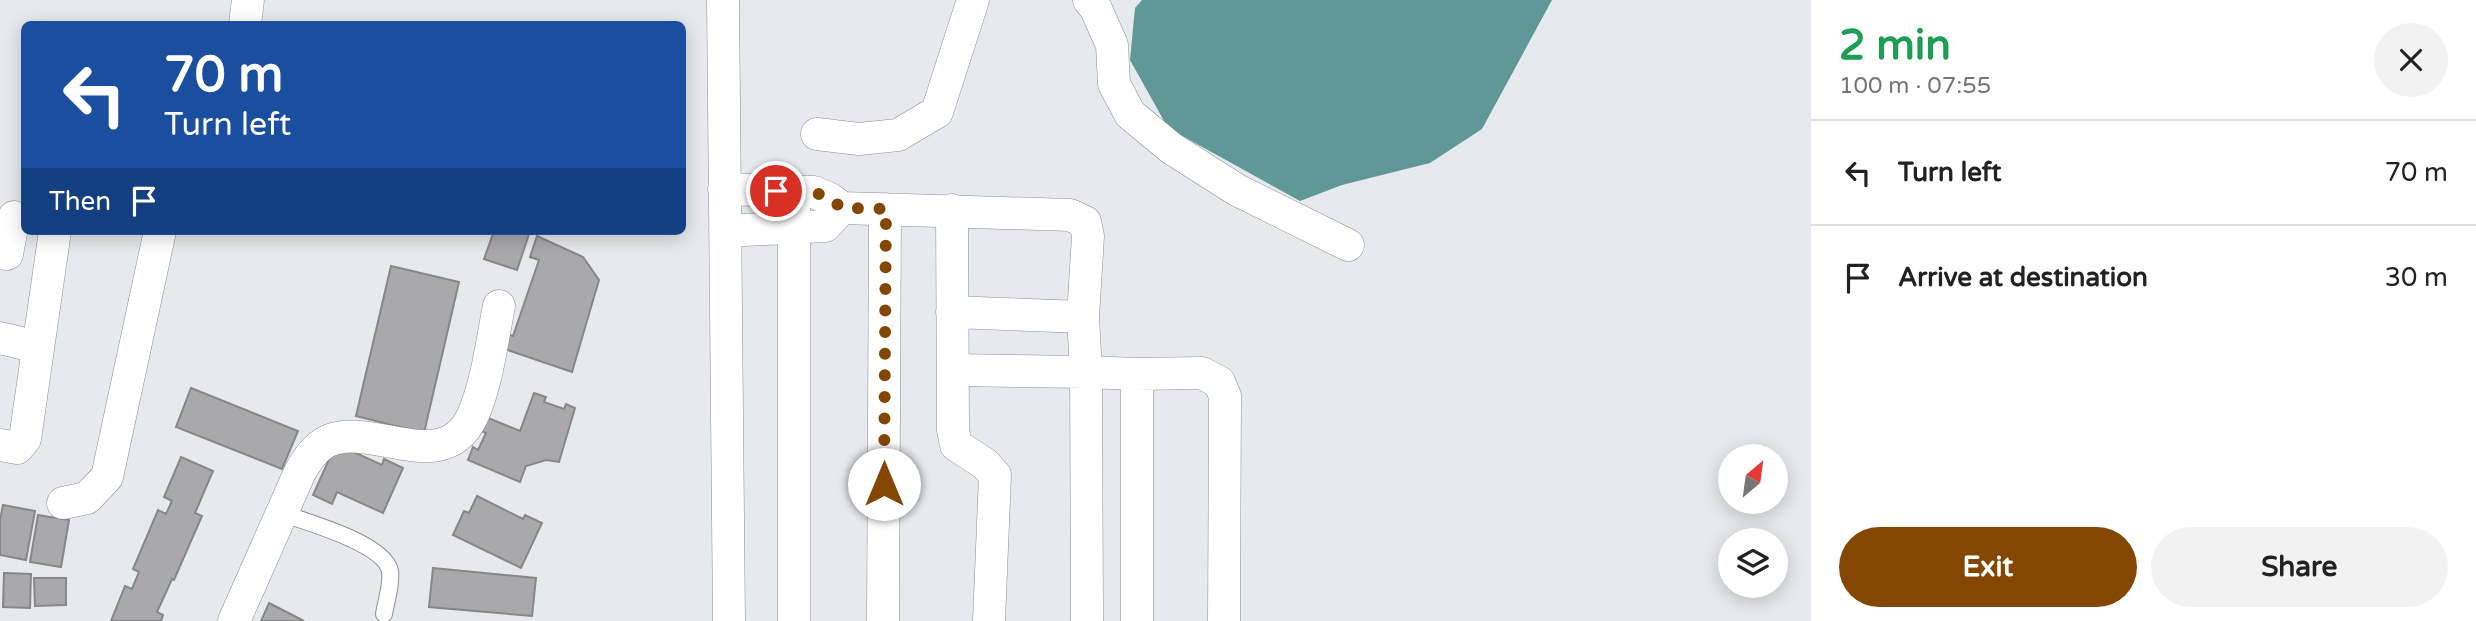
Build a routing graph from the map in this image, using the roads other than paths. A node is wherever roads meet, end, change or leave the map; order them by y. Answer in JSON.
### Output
{"nodes":[{"id":1,"x":248,"y":0,"type":"edge"},
{"id":2,"x":723,"y":0,"type":"edge"},
{"id":3,"x":973,"y":0,"type":"edge"},
{"id":4,"x":1089,"y":0,"type":"edge"},
{"id":5,"x":245,"y":21,"type":"edge"},
{"id":6,"x":817,"y":134,"type":"dead end"},
{"id":7,"x":724,"y":189,"type":"junction"},
{"id":8,"x":794,"y":192,"type":"junction"},
{"id":9,"x":842,"y":208,"type":"junction"},
{"id":10,"x":886,"y":209,"type":"junction"},
{"id":11,"x":952,"y":210,"type":"junction"},
{"id":12,"x":13,"y":217,"type":"edge"},
{"id":13,"x":795,"y":229,"type":"junction"},
{"id":14,"x":725,"y":231,"type":"junction"},
{"id":15,"x":54,"y":235,"type":"edge"},
{"id":16,"x":159,"y":235,"type":"edge"},
{"id":17,"x":1348,"y":245,"type":"dead end"},
{"id":18,"x":12,"y":255,"type":"edge"},
{"id":19,"x":499,"y":306,"type":"dead end"},
{"id":20,"x":952,"y":312,"type":"junction"},
{"id":21,"x":1083,"y":317,"type":"junction"},
{"id":22,"x":0,"y":338,"type":"edge"},
{"id":23,"x":38,"y":347,"type":"junction"},
{"id":24,"x":953,"y":370,"type":"junction"},
{"id":25,"x":1086,"y":372,"type":"junction"},
{"id":26,"x":1138,"y":374,"type":"junction"},
{"id":27,"x":0,"y":445,"type":"edge"},
{"id":28,"x":63,"y":503,"type":"dead end"},
{"id":29,"x":281,"y":513,"type":"junction"},
{"id":30,"x":384,"y":614,"type":"dead end"},
{"id":31,"x":234,"y":621,"type":"edge"},
{"id":32,"x":729,"y":621,"type":"edge"},
{"id":33,"x":794,"y":621,"type":"edge"},
{"id":34,"x":883,"y":621,"type":"edge"},
{"id":35,"x":989,"y":621,"type":"edge"},
{"id":36,"x":1087,"y":621,"type":"edge"},
{"id":37,"x":1137,"y":621,"type":"edge"},
{"id":38,"x":1224,"y":621,"type":"edge"}],
"edges":[{"from":1,"to":5,"type":"street"},
{"from":2,"to":7,"type":"street"},
{"from":3,"to":6,"type":"street"},
{"from":4,"to":17,"type":"street"},
{"from":7,"to":8,"type":"street"},
{"from":7,"to":14,"type":"street"},
{"from":8,"to":9,"type":"street"},
{"from":8,"to":13,"type":"street"},
{"from":9,"to":10,"type":"street"},
{"from":9,"to":13,"type":"street"},
{"from":10,"to":11,"type":"street"},
{"from":10,"to":34,"type":"street"},
{"from":11,"to":20,"type":"street"},
{"from":11,"to":21,"type":"street"},
{"from":12,"to":18,"type":"street"},
{"from":13,"to":14,"type":"street"},
{"from":13,"to":33,"type":"street"},
{"from":14,"to":32,"type":"street"},
{"from":15,"to":23,"type":"street"},
{"from":16,"to":28,"type":"street"},
{"from":19,"to":29,"type":"street"},
{"from":20,"to":21,"type":"street"},
{"from":20,"to":24,"type":"street"},
{"from":21,"to":25,"type":"street"},
{"from":22,"to":23,"type":"street"},
{"from":23,"to":27,"type":"street"},
{"from":24,"to":25,"type":"street"},
{"from":24,"to":35,"type":"street"},
{"from":25,"to":26,"type":"street"},
{"from":25,"to":36,"type":"street"},
{"from":26,"to":37,"type":"street"},
{"from":26,"to":38,"type":"street"},
{"from":29,"to":30,"type":"lane"},
{"from":29,"to":31,"type":"street"}]}
